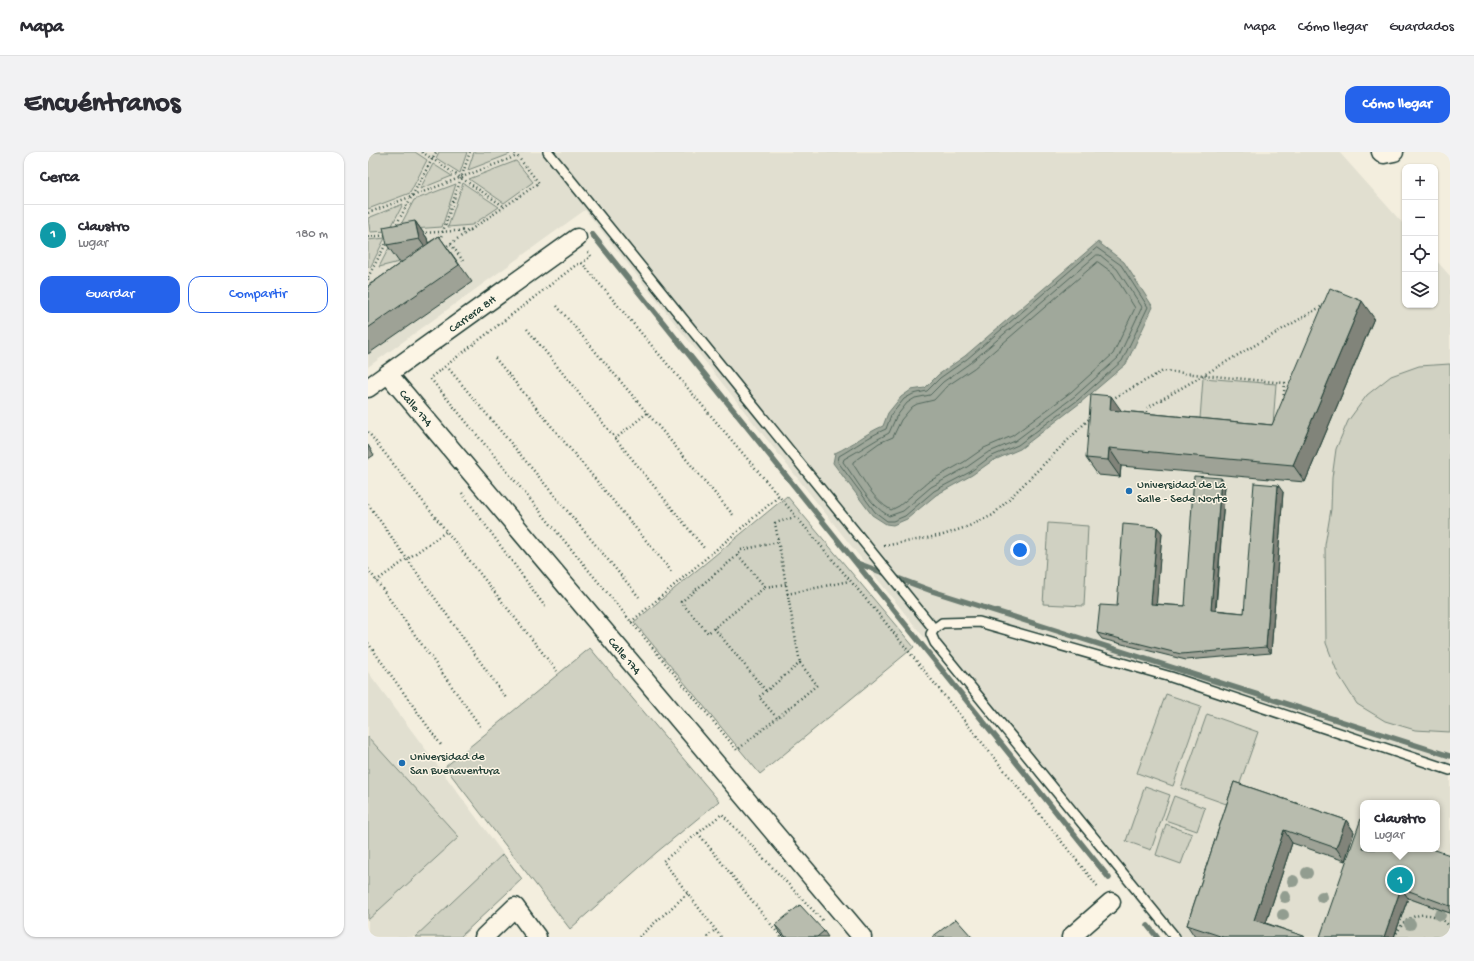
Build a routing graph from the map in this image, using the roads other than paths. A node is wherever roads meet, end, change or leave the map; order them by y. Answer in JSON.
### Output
{"nodes":[{"id":1,"x":548,"y":152,"type":"edge"},
{"id":2,"x":577,"y":238,"type":"road end"},
{"id":3,"x":388,"y":374,"type":"junction"},
{"id":4,"x":368,"y":388,"type":"edge"},
{"id":5,"x":934,"y":629,"type":"junction"},
{"id":6,"x":1450,"y":770,"type":"edge"},
{"id":7,"x":1111,"y":902,"type":"road end"},
{"id":8,"x":484,"y":937,"type":"edge"},
{"id":9,"x":537,"y":937,"type":"edge"},
{"id":10,"x":862,"y":937,"type":"edge"},
{"id":11,"x":1071,"y":937,"type":"edge"},
{"id":12,"x":1175,"y":937,"type":"edge"}],
"edges":[{"from":1,"to":5,"type":"lane"},
{"from":2,"to":3,"type":"street","name":"Carrera 8H"},
{"from":3,"to":4,"type":"street","name":"Carrera 8H"},
{"from":3,"to":10,"type":"street","name":"Calle 174"},
{"from":5,"to":6,"type":"lane"},
{"from":5,"to":12,"type":"lane"},
{"from":7,"to":11,"type":"street"},
{"from":8,"to":9,"type":"street"}]}
